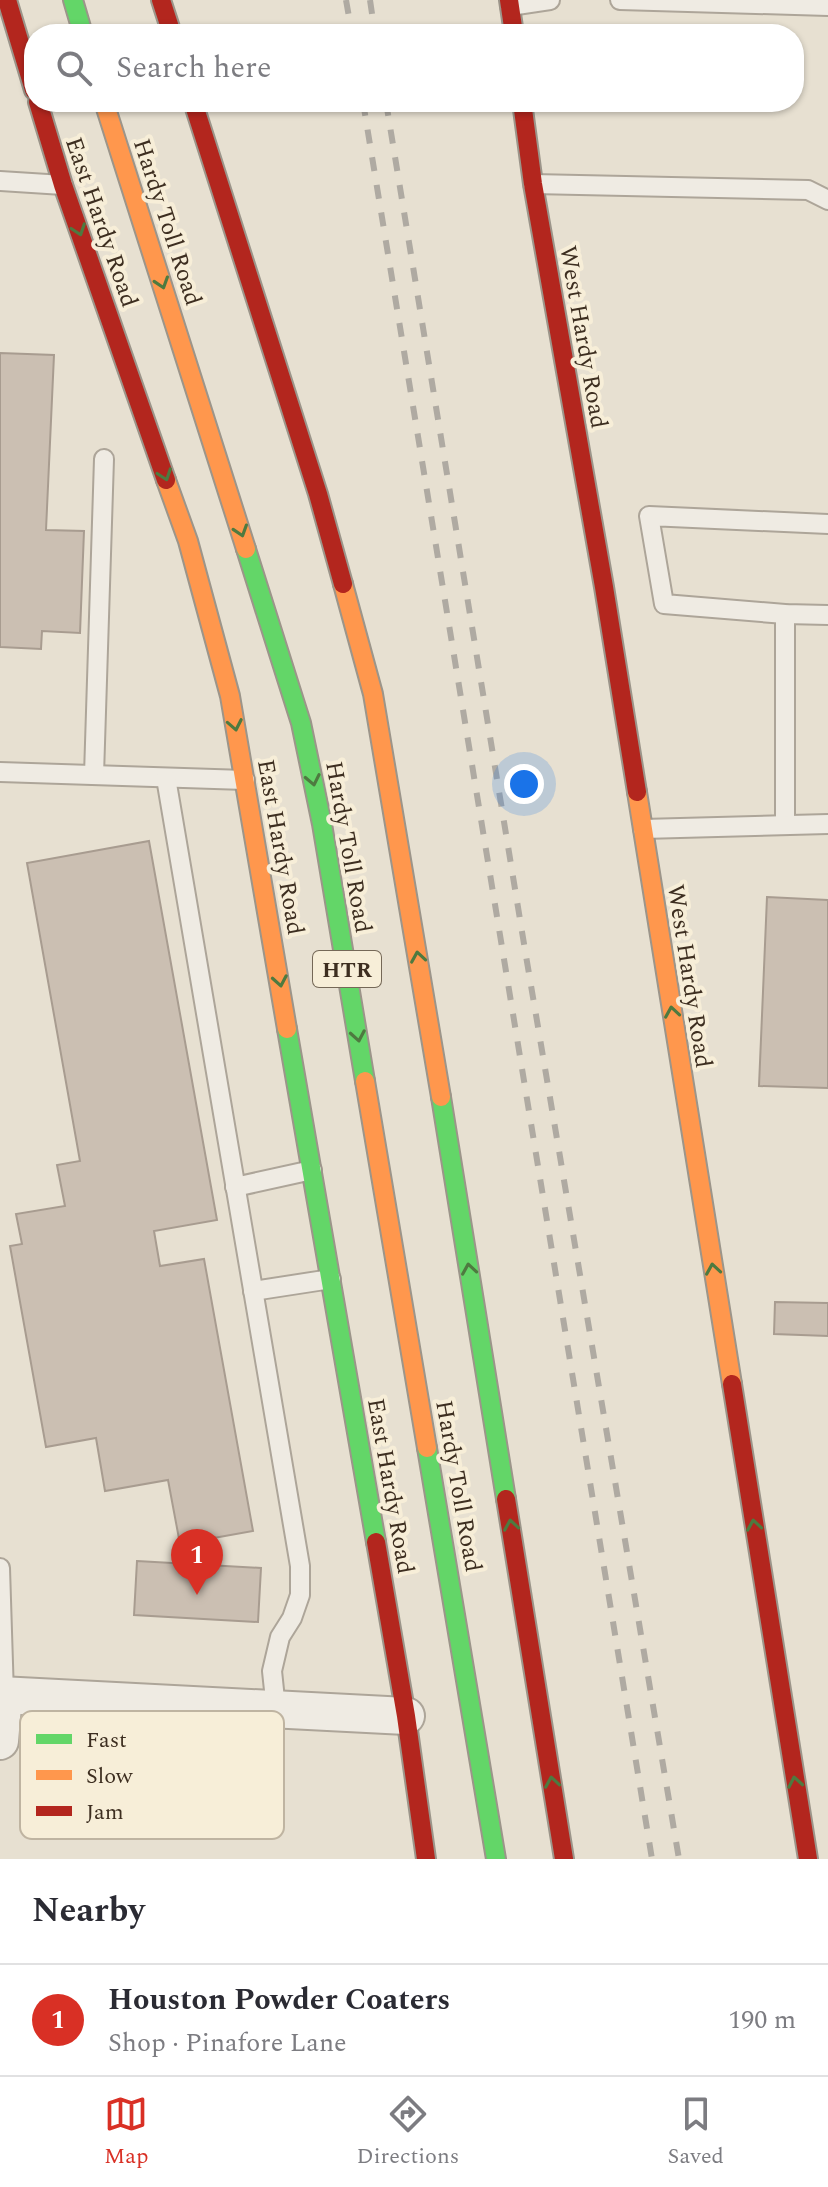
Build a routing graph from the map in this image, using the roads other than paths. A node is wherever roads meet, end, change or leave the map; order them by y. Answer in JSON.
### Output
{"nodes":[{"id":1,"x":7,"y":0,"type":"edge"},
{"id":2,"x":73,"y":0,"type":"edge"},
{"id":3,"x":161,"y":0,"type":"edge"},
{"id":4,"x":550,"y":0,"type":"edge"},
{"id":5,"x":620,"y":0,"type":"edge"},
{"id":6,"x":510,"y":3,"type":"edge"},
{"id":7,"x":828,"y":6,"type":"edge"},
{"id":8,"x":80,"y":24,"type":"edge"},
{"id":9,"x":169,"y":24,"type":"edge"},
{"id":10,"x":513,"y":24,"type":"edge"},
{"id":11,"x":24,"y":57,"type":"edge"},
{"id":12,"x":41,"y":112,"type":"edge"},
{"id":13,"x":107,"y":112,"type":"edge"},
{"id":14,"x":196,"y":112,"type":"edge"},
{"id":15,"x":523,"y":112,"type":"edge"},
{"id":16,"x":0,"y":181,"type":"edge"},
{"id":17,"x":533,"y":184,"type":"junction"},
{"id":18,"x":63,"y":185,"type":"junction"},
{"id":19,"x":828,"y":200,"type":"edge"},
{"id":20,"x":104,"y":459,"type":"dead end"},
{"id":21,"x":828,"y":524,"type":"edge"},
{"id":22,"x":785,"y":614,"type":"junction"},
{"id":23,"x":828,"y":615,"type":"edge"},
{"id":24,"x":0,"y":772,"type":"edge"},
{"id":25,"x":94,"y":775,"type":"junction"},
{"id":26,"x":166,"y":778,"type":"junction"},
{"id":27,"x":246,"y":780,"type":"junction"},
{"id":28,"x":785,"y":824,"type":"junction"},
{"id":29,"x":828,"y":824,"type":"edge"},
{"id":30,"x":643,"y":829,"type":"junction"},
{"id":31,"x":312,"y":1170,"type":"junction"},
{"id":32,"x":235,"y":1187,"type":"junction"},
{"id":33,"x":331,"y":1279,"type":"junction"},
{"id":34,"x":253,"y":1291,"type":"junction"},
{"id":35,"x":0,"y":1568,"type":"edge"},
{"id":36,"x":2,"y":1695,"type":"edge"},
{"id":37,"x":276,"y":1709,"type":"junction"},
{"id":38,"x":406,"y":1716,"type":"junction"},
{"id":39,"x":0,"y":1741,"type":"edge"},
{"id":40,"x":426,"y":1859,"type":"edge"},
{"id":41,"x":496,"y":1859,"type":"edge"},
{"id":42,"x":564,"y":1859,"type":"edge"},
{"id":43,"x":808,"y":1859,"type":"edge"}],
"edges":[{"from":1,"to":11,"type":"main road"},
{"from":2,"to":8,"type":"main road"},
{"from":3,"to":9,"type":"main road"},
{"from":4,"to":6,"type":"lane"},
{"from":5,"to":7,"type":"lane"},
{"from":6,"to":10,"type":"main road"},
{"from":12,"to":18,"type":"main road","name":"East Hardy Road"},
{"from":13,"to":41,"type":"main road","name":"Hardy Toll Road","number":"HTR","one_way":true},
{"from":42,"to":14,"type":"main road","name":"Hardy Toll Road","one_way":true},
{"from":15,"to":17,"type":"main road","name":"West Hardy Road"},
{"from":16,"to":18,"type":"lane"},
{"from":17,"to":19,"type":"lane"},
{"from":17,"to":30,"type":"main road","name":"West Hardy Road"},
{"from":18,"to":27,"type":"main road","name":"East Hardy Road","one_way":true},
{"from":20,"to":25,"type":"lane"},
{"from":21,"to":22,"type":"lane"},
{"from":22,"to":23,"type":"lane"},
{"from":22,"to":28,"type":"lane"},
{"from":24,"to":25,"type":"lane"},
{"from":25,"to":26,"type":"lane"},
{"from":26,"to":27,"type":"lane"},
{"from":26,"to":32,"type":"lane"},
{"from":27,"to":31,"type":"main road","name":"East Hardy Road","one_way":true},
{"from":28,"to":29,"type":"lane"},
{"from":28,"to":30,"type":"lane"},
{"from":43,"to":30,"type":"main road","name":"West Hardy Road","one_way":true},
{"from":31,"to":32,"type":"lane"},
{"from":31,"to":33,"type":"main road","name":"East Hardy Road"},
{"from":32,"to":34,"type":"lane"},
{"from":33,"to":34,"type":"lane"},
{"from":33,"to":38,"type":"main road","name":"East Hardy Road"},
{"from":34,"to":37,"type":"lane"},
{"from":35,"to":36,"type":"lane"},
{"from":36,"to":37,"type":"street"},
{"from":36,"to":39,"type":"street"},
{"from":37,"to":38,"type":"street"},
{"from":38,"to":40,"type":"main road","name":"East Hardy Road"}]}
